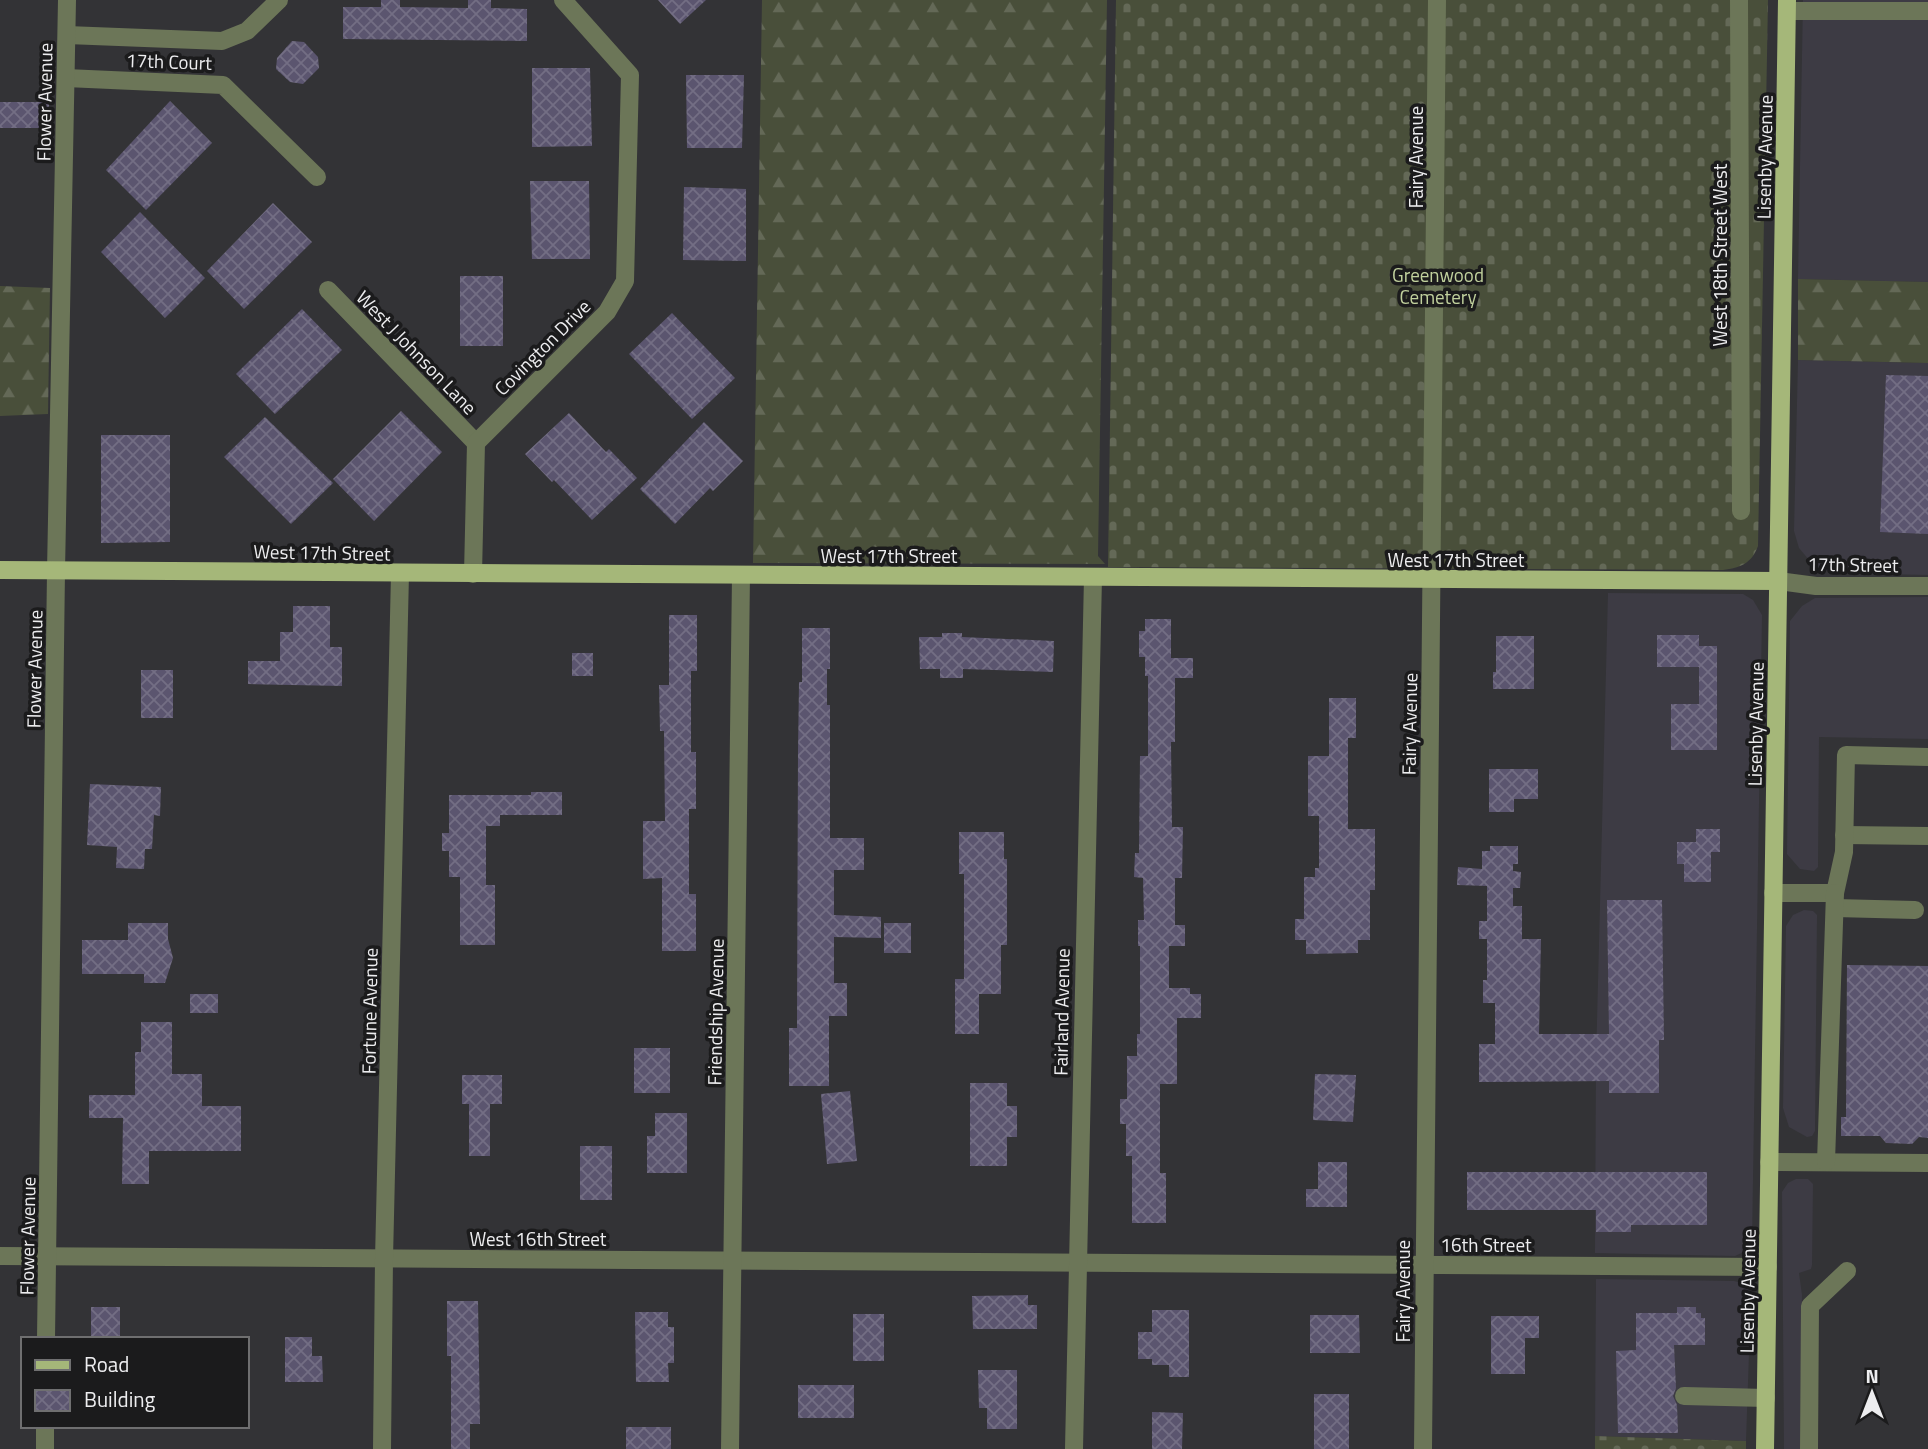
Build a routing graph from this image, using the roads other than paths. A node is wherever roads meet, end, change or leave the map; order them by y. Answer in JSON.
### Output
{"nodes":[{"id":1,"x":67,"y":0,"type":"edge"},
{"id":2,"x":279,"y":0,"type":"edge"},
{"id":3,"x":563,"y":0,"type":"edge"},
{"id":4,"x":1437,"y":0,"type":"edge"},
{"id":5,"x":1740,"y":0,"type":"edge"},
{"id":6,"x":1787,"y":6,"type":"edge"},
{"id":7,"x":1928,"y":11,"type":"edge"},
{"id":8,"x":66,"y":35,"type":"junction"},
{"id":9,"x":66,"y":78,"type":"junction"},
{"id":10,"x":317,"y":177,"type":"dead end"},
{"id":11,"x":328,"y":290,"type":"dead end"},
{"id":12,"x":476,"y":443,"type":"junction"},
{"id":13,"x":1741,"y":511,"type":"dead end"},
{"id":14,"x":0,"y":570,"type":"edge"},
{"id":15,"x":56,"y":571,"type":"junction"},
{"id":16,"x":473,"y":573,"type":"junction"},
{"id":17,"x":400,"y":574,"type":"junction"},
{"id":18,"x":741,"y":575,"type":"junction"},
{"id":19,"x":1093,"y":577,"type":"junction"},
{"id":20,"x":1432,"y":580,"type":"junction"},
{"id":21,"x":1778,"y":582,"type":"junction"},
{"id":22,"x":1928,"y":586,"type":"edge"},
{"id":23,"x":1928,"y":757,"type":"edge"},
{"id":24,"x":1844,"y":835,"type":"junction"},
{"id":25,"x":1928,"y":836,"type":"edge"},
{"id":26,"x":1773,"y":893,"type":"junction"},
{"id":27,"x":1835,"y":901,"type":"junction"},
{"id":28,"x":1915,"y":910,"type":"dead end"},
{"id":29,"x":1769,"y":1162,"type":"junction"},
{"id":30,"x":1826,"y":1162,"type":"junction"},
{"id":31,"x":1928,"y":1163,"type":"edge"},
{"id":32,"x":0,"y":1256,"type":"edge"},
{"id":33,"x":48,"y":1256,"type":"junction"},
{"id":34,"x":384,"y":1259,"type":"junction"},
{"id":35,"x":733,"y":1259,"type":"junction"},
{"id":36,"x":1077,"y":1262,"type":"junction"},
{"id":37,"x":1423,"y":1265,"type":"junction"},
{"id":38,"x":1768,"y":1267,"type":"junction"},
{"id":39,"x":1847,"y":1271,"type":"dead end"},
{"id":40,"x":46,"y":1337,"type":"edge"},
{"id":41,"x":1685,"y":1396,"type":"dead end"},
{"id":42,"x":1766,"y":1398,"type":"junction"},
{"id":43,"x":45,"y":1428,"type":"edge"},
{"id":44,"x":45,"y":1449,"type":"edge"},
{"id":45,"x":382,"y":1449,"type":"edge"},
{"id":46,"x":730,"y":1449,"type":"edge"},
{"id":47,"x":1074,"y":1449,"type":"edge"},
{"id":48,"x":1423,"y":1449,"type":"edge"},
{"id":49,"x":1765,"y":1449,"type":"edge"},
{"id":50,"x":1809,"y":1449,"type":"edge"}],
"edges":[{"from":1,"to":8,"type":"street","name":"Flower Avenue"},
{"from":2,"to":8,"type":"street"},
{"from":3,"to":12,"type":"street","name":"Covington Drive"},
{"from":4,"to":20,"type":"street","name":"Fairy Avenue"},
{"from":5,"to":13,"type":"street","name":"West 18th Street West"},
{"from":6,"to":7,"type":"street"},
{"from":6,"to":21,"type":"main road","name":"Lisenby Avenue"},
{"from":8,"to":9,"type":"street","name":"Flower Avenue"},
{"from":9,"to":10,"type":"street","name":"17th Court"},
{"from":9,"to":15,"type":"street","name":"Flower Avenue"},
{"from":11,"to":12,"type":"street","name":"West J Johnson Lane"},
{"from":12,"to":16,"type":"street"},
{"from":14,"to":15,"type":"main road","name":"West 17th Street"},
{"from":15,"to":17,"type":"main road","name":"West 17th Street"},
{"from":15,"to":33,"type":"street","name":"Flower Avenue"},
{"from":16,"to":17,"type":"main road","name":"West 17th Street"},
{"from":16,"to":18,"type":"main road","name":"West 17th Street"},
{"from":17,"to":34,"type":"street","name":"Fortune Avenue"},
{"from":18,"to":19,"type":"main road","name":"West 17th Street"},
{"from":18,"to":35,"type":"street","name":"Friendship Avenue"},
{"from":19,"to":20,"type":"main road","name":"West 17th Street"},
{"from":19,"to":36,"type":"street","name":"Fairland Avenue"},
{"from":20,"to":21,"type":"main road","name":"West 17th Street"},
{"from":20,"to":37,"type":"street","name":"Fairy Avenue"},
{"from":21,"to":22,"type":"street","name":"17th Street"},
{"from":21,"to":26,"type":"main road","name":"Lisenby Avenue"},
{"from":23,"to":24,"type":"street"},
{"from":24,"to":25,"type":"street"},
{"from":24,"to":27,"type":"street"},
{"from":26,"to":27,"type":"street"},
{"from":26,"to":29,"type":"main road","name":"Lisenby Avenue"},
{"from":27,"to":28,"type":"street"},
{"from":27,"to":30,"type":"street"},
{"from":29,"to":30,"type":"street"},
{"from":29,"to":38,"type":"main road","name":"Lisenby Avenue"},
{"from":30,"to":31,"type":"street"},
{"from":32,"to":33,"type":"street","name":"West 16th Street"},
{"from":33,"to":34,"type":"street","name":"West 16th Street"},
{"from":33,"to":40,"type":"street","name":"Flower Avenue"},
{"from":34,"to":35,"type":"street","name":"West 16th Street"},
{"from":34,"to":45,"type":"street","name":"Fortune Avenue"},
{"from":35,"to":36,"type":"street","name":"West 16th Street"},
{"from":35,"to":46,"type":"street","name":"Friendship Avenue"},
{"from":36,"to":37,"type":"street","name":"16th Street"},
{"from":36,"to":47,"type":"street","name":"Fairland Avenue"},
{"from":37,"to":38,"type":"street","name":"16th Street"},
{"from":37,"to":48,"type":"street","name":"Fairy Avenue"},
{"from":38,"to":42,"type":"main road","name":"Lisenby Avenue"},
{"from":39,"to":50,"type":"street"},
{"from":41,"to":42,"type":"street"},
{"from":42,"to":49,"type":"main road","name":"Lisenby Avenue"},
{"from":43,"to":44,"type":"street"}]}
